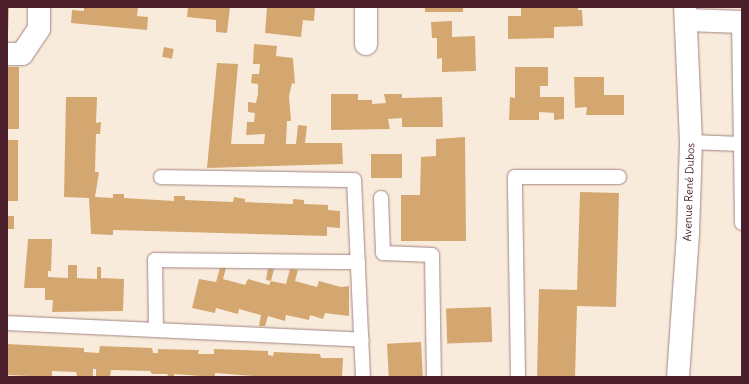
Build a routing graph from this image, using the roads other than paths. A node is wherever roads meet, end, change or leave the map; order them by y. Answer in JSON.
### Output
{"nodes":[{"id":1,"x":39,"y":7,"type":"edge"},
{"id":2,"x":366,"y":7,"type":"edge"},
{"id":3,"x":686,"y":13,"type":"edge"},
{"id":4,"x":740,"y":22,"type":"edge"},
{"id":5,"x":366,"y":44,"type":"dead end"},
{"id":6,"x":7,"y":54,"type":"edge"},
{"id":7,"x":690,"y":142,"type":"junction"},
{"id":8,"x":741,"y":144,"type":"edge"},
{"id":9,"x":161,"y":177,"type":"dead end"},
{"id":10,"x":620,"y":177,"type":"dead end"},
{"id":11,"x":381,"y":198,"type":"dead end"},
{"id":12,"x":742,"y":223,"type":"edge"},
{"id":13,"x":358,"y":262,"type":"junction"},
{"id":14,"x":7,"y":323,"type":"edge"},
{"id":15,"x":156,"y":330,"type":"junction"},
{"id":16,"x":362,"y":340,"type":"junction"},
{"id":17,"x":364,"y":377,"type":"edge"},
{"id":18,"x":434,"y":377,"type":"edge"},
{"id":19,"x":518,"y":377,"type":"edge"},
{"id":20,"x":678,"y":377,"type":"edge"}],
"edges":[{"from":1,"to":6,"type":"street"},
{"from":2,"to":5,"type":"street"},
{"from":3,"to":4,"type":"street"},
{"from":3,"to":7,"type":"street","name":"Avenue René Dubos"},
{"from":4,"to":8,"type":"lane"},
{"from":7,"to":8,"type":"lane"},
{"from":7,"to":20,"type":"street","name":"Avenue René Dubos"},
{"from":8,"to":12,"type":"lane"},
{"from":9,"to":13,"type":"lane"},
{"from":10,"to":19,"type":"lane"},
{"from":11,"to":18,"type":"lane"},
{"from":13,"to":15,"type":"lane"},
{"from":13,"to":16,"type":"lane"},
{"from":14,"to":15,"type":"lane"},
{"from":15,"to":16,"type":"lane"},
{"from":16,"to":17,"type":"lane"}]}
